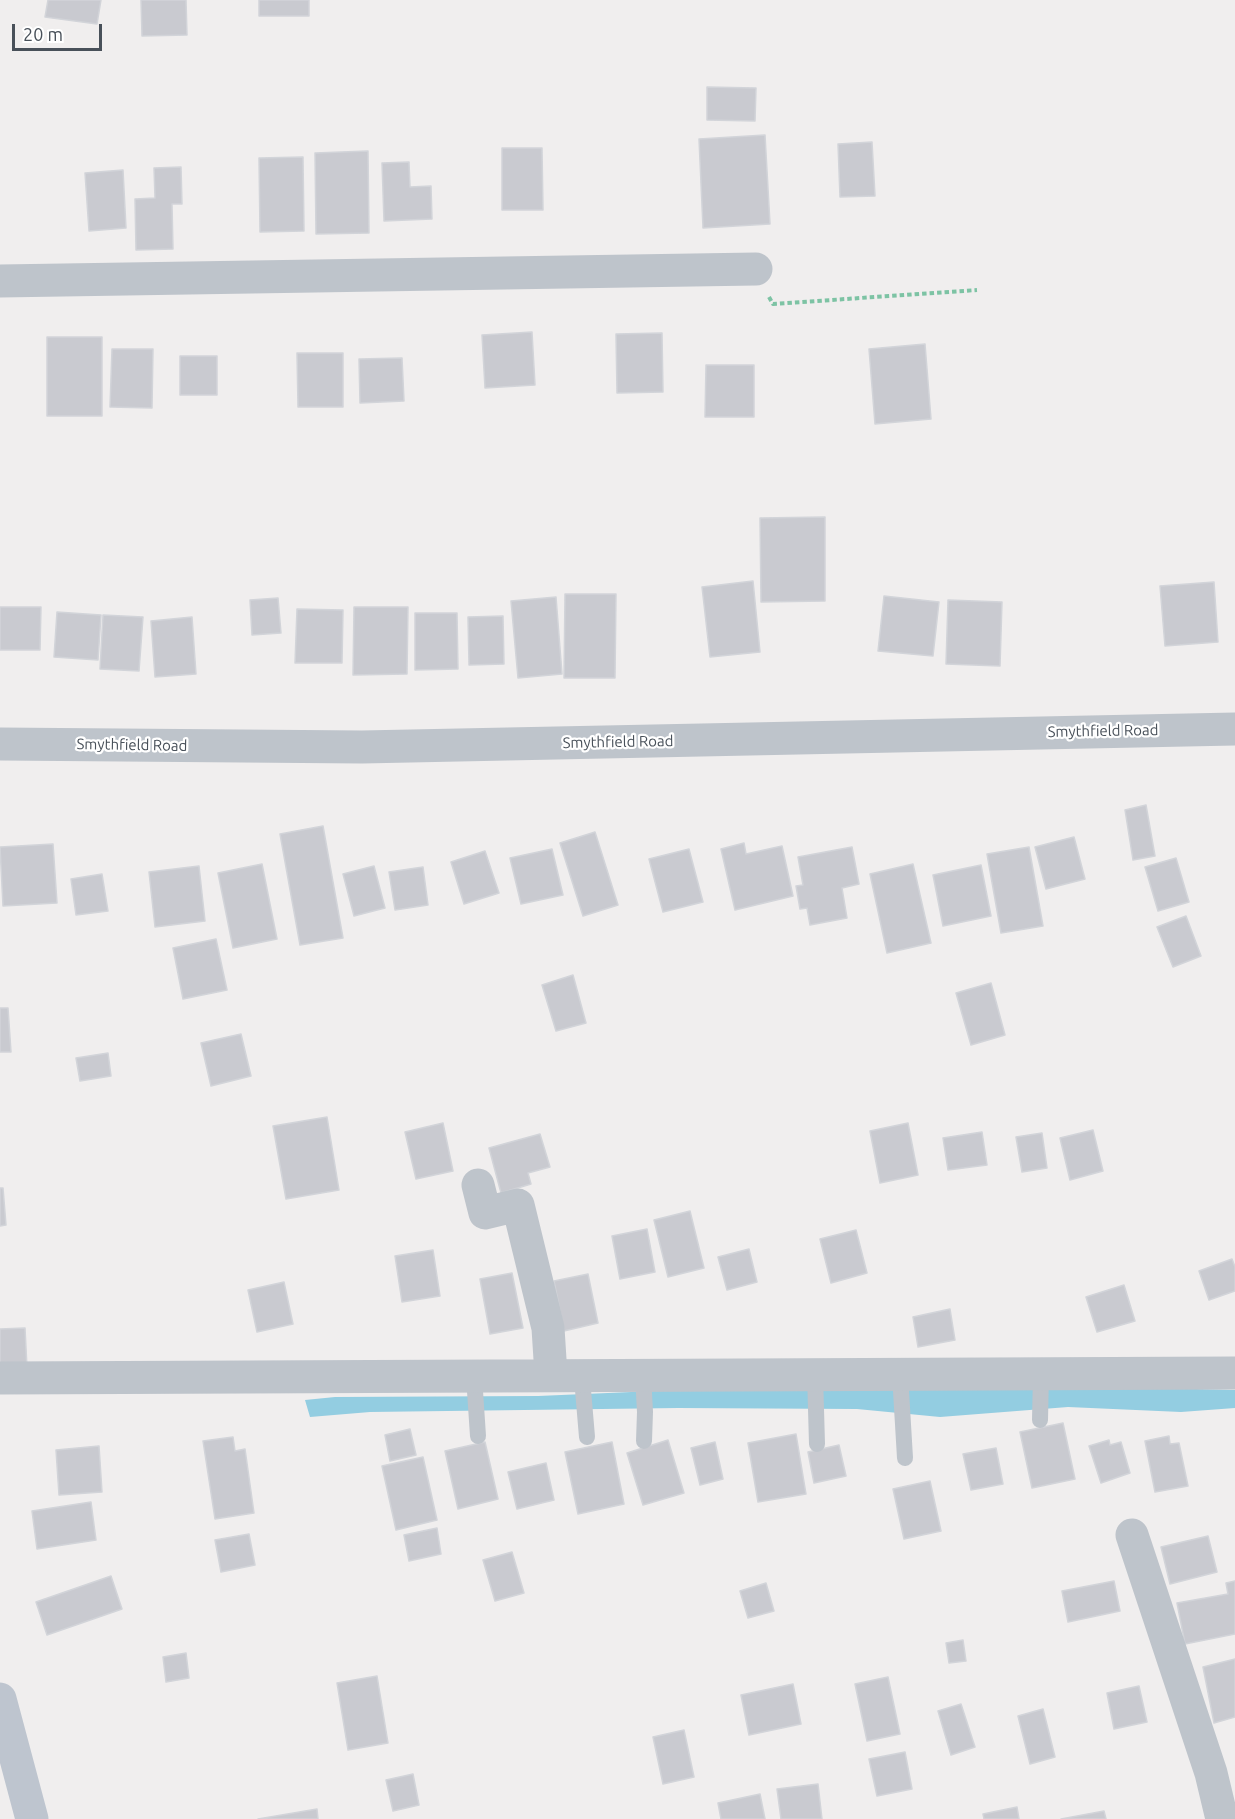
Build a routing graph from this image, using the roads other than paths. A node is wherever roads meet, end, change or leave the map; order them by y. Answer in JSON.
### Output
{"nodes":[{"id":1,"x":756,"y":269,"type":"road end"},
{"id":2,"x":0,"y":281,"type":"edge"},
{"id":3,"x":1235,"y":729,"type":"edge"},
{"id":4,"x":0,"y":744,"type":"edge"},
{"id":5,"x":478,"y":1185,"type":"dead end"},
{"id":6,"x":1235,"y":1373,"type":"edge"},
{"id":7,"x":0,"y":1377,"type":"edge"},
{"id":8,"x":1040,"y":1378,"type":"junction"},
{"id":9,"x":643,"y":1379,"type":"junction"},
{"id":10,"x":815,"y":1379,"type":"junction"},
{"id":11,"x":571,"y":1380,"type":"junction"},
{"id":12,"x":474,"y":1381,"type":"junction"},
{"id":13,"x":901,"y":1381,"type":"junction"},
{"id":14,"x":1040,"y":1415,"type":"dead end"},
{"id":15,"x":478,"y":1436,"type":"dead end"},
{"id":16,"x":587,"y":1437,"type":"dead end"},
{"id":17,"x":644,"y":1441,"type":"dead end"},
{"id":18,"x":817,"y":1444,"type":"dead end"},
{"id":19,"x":905,"y":1458,"type":"dead end"},
{"id":20,"x":1132,"y":1535,"type":"dead end"},
{"id":21,"x":0,"y":1699,"type":"edge"},
{"id":22,"x":32,"y":1819,"type":"edge"},
{"id":23,"x":1222,"y":1819,"type":"edge"}],
"edges":[{"from":1,"to":2,"type":"street"},
{"from":3,"to":4,"type":"street","name":"Smythfield Road"},
{"from":5,"to":11,"type":"street"},
{"from":6,"to":8,"type":"street"},
{"from":7,"to":12,"type":"street"},
{"from":8,"to":13,"type":"street"},
{"from":8,"to":14,"type":"lane"},
{"from":9,"to":10,"type":"street"},
{"from":9,"to":11,"type":"street"},
{"from":9,"to":17,"type":"lane"},
{"from":10,"to":13,"type":"street"},
{"from":10,"to":18,"type":"lane"},
{"from":11,"to":12,"type":"street"},
{"from":11,"to":16,"type":"lane"},
{"from":12,"to":15,"type":"lane"},
{"from":13,"to":19,"type":"lane"},
{"from":20,"to":23,"type":"street"},
{"from":21,"to":22,"type":"street"}]}
